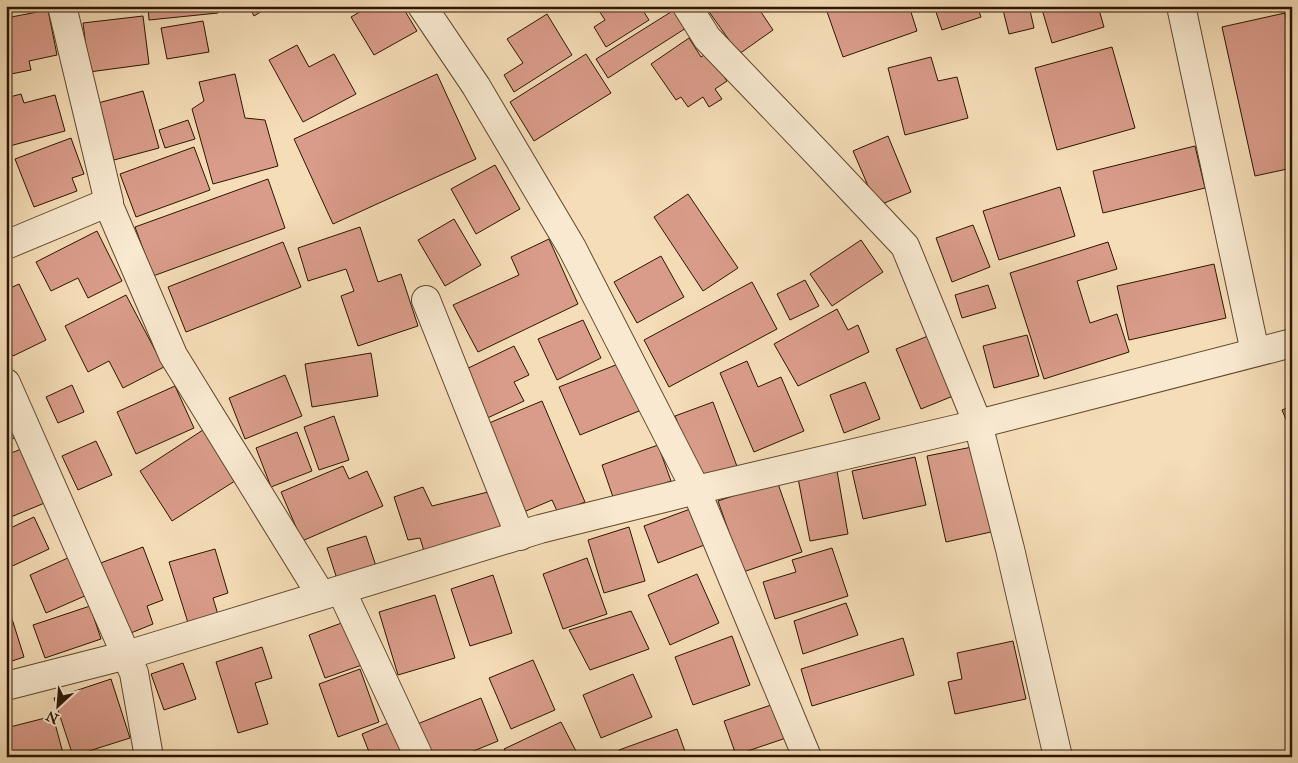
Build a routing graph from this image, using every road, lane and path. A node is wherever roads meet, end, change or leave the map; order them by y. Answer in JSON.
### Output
{"nodes":[{"id":1,"x":62,"y":6,"type":"edge"},
{"id":2,"x":422,"y":6,"type":"edge"},
{"id":3,"x":687,"y":6,"type":"edge"},
{"id":4,"x":1181,"y":6,"type":"edge"},
{"id":5,"x":109,"y":202,"type":"junction"},
{"id":6,"x":6,"y":245,"type":"edge"},
{"id":7,"x":426,"y":300,"type":"dead end"},
{"id":8,"x":1292,"y":343,"type":"edge"},
{"id":9,"x":1255,"y":352,"type":"junction"},
{"id":10,"x":6,"y":382,"type":"edge"},
{"id":11,"x":978,"y":424,"type":"junction"},
{"id":12,"x":696,"y":490,"type":"junction"},
{"id":13,"x":520,"y":536,"type":"junction"},
{"id":14,"x":331,"y":593,"type":"junction"},
{"id":15,"x":127,"y":655,"type":"junction"},
{"id":16,"x":6,"y":686,"type":"edge"},
{"id":17,"x":149,"y":757,"type":"edge"},
{"id":18,"x":419,"y":757,"type":"edge"},
{"id":19,"x":807,"y":757,"type":"edge"},
{"id":20,"x":1058,"y":757,"type":"edge"}],
"edges":[{"from":1,"to":5,"type":"street"},
{"from":2,"to":12,"type":"street"},
{"from":3,"to":11,"type":"street"},
{"from":4,"to":9,"type":"street"},
{"from":5,"to":6,"type":"street"},
{"from":5,"to":14,"type":"street"},
{"from":7,"to":13,"type":"street"},
{"from":8,"to":9,"type":"street"},
{"from":9,"to":11,"type":"street"},
{"from":10,"to":15,"type":"street"},
{"from":11,"to":12,"type":"street"},
{"from":11,"to":20,"type":"street"},
{"from":12,"to":13,"type":"street"},
{"from":12,"to":19,"type":"street"},
{"from":13,"to":14,"type":"street"},
{"from":14,"to":15,"type":"street"},
{"from":14,"to":18,"type":"street"},
{"from":15,"to":16,"type":"street"},
{"from":15,"to":17,"type":"street"}]}
